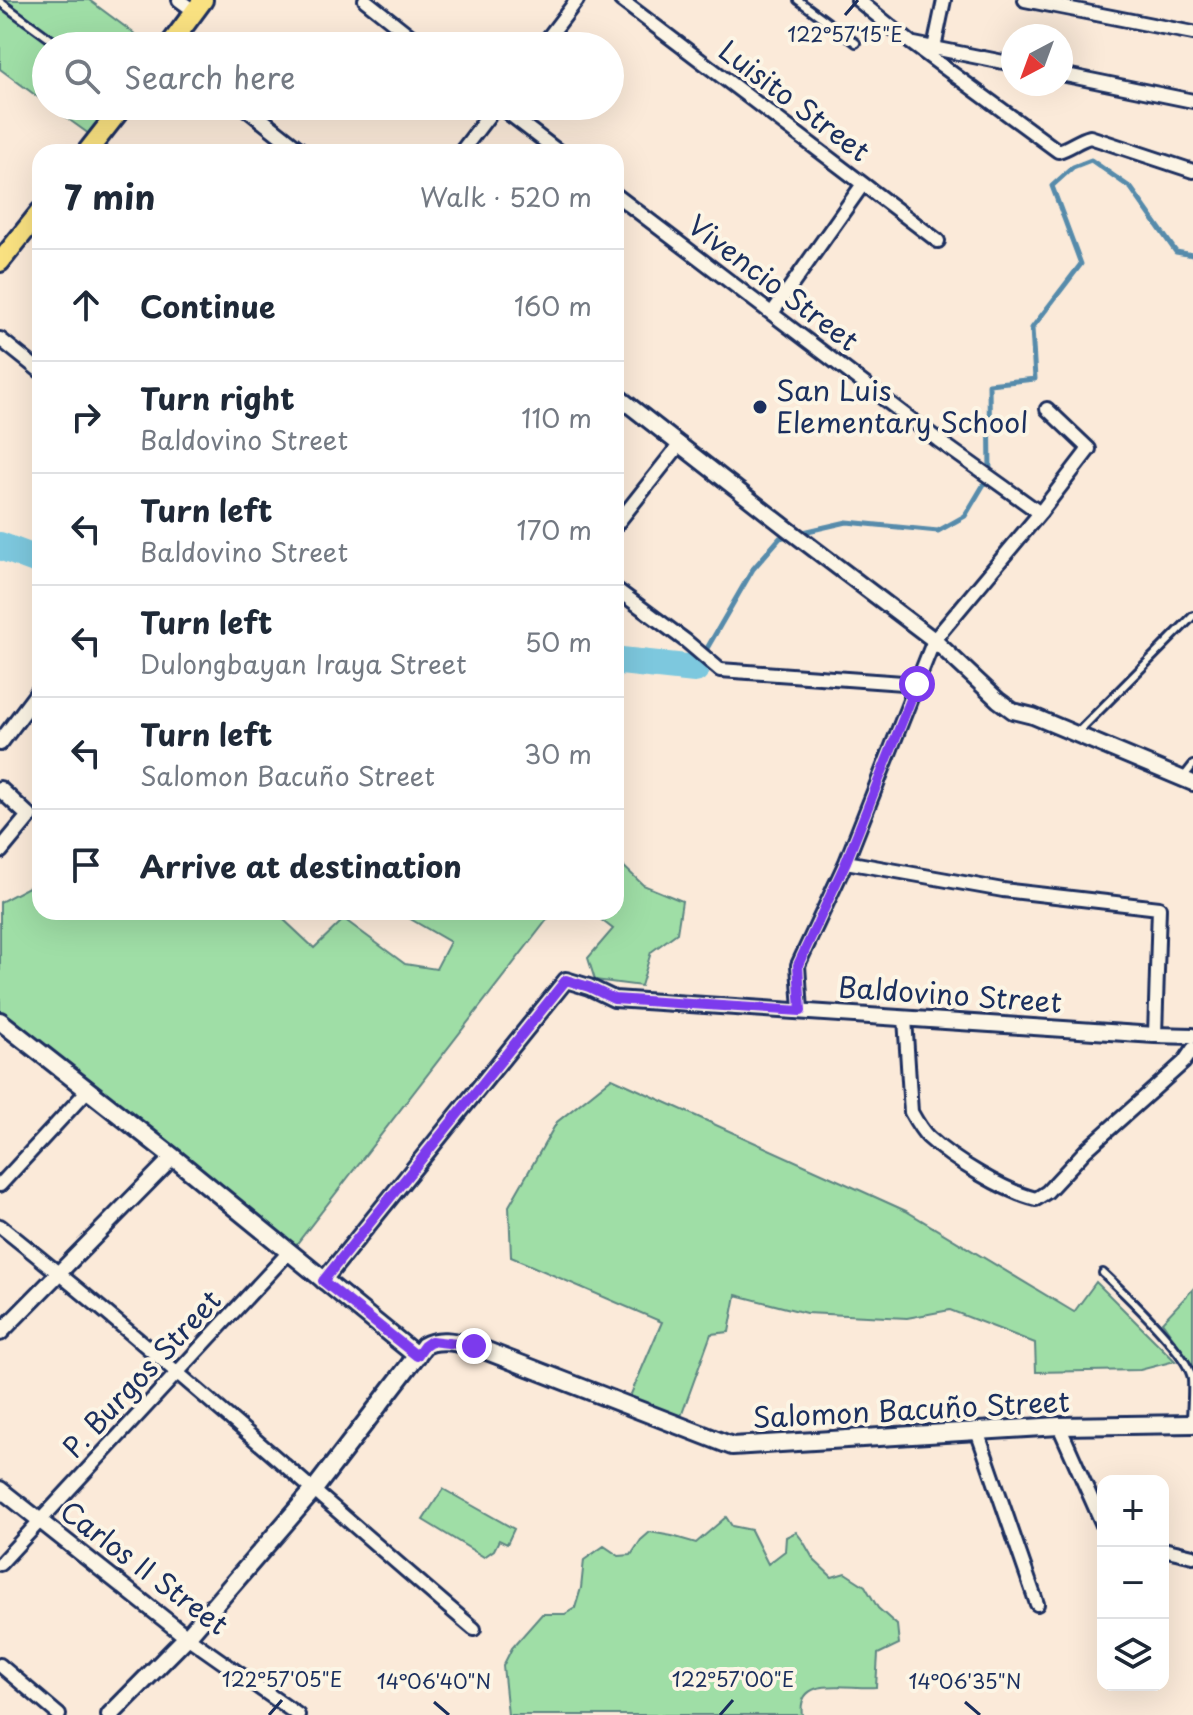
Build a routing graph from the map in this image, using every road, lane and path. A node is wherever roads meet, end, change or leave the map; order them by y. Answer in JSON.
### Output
{"nodes":[{"id":1,"x":179,"y":0,"type":"edge"},
{"id":2,"x":365,"y":0,"type":"edge"},
{"id":3,"x":577,"y":0,"type":"edge"},
{"id":4,"x":621,"y":0,"type":"edge"},
{"id":5,"x":798,"y":0,"type":"edge"},
{"id":6,"x":858,"y":0,"type":"edge"},
{"id":7,"x":944,"y":0,"type":"edge"},
{"id":8,"x":1025,"y":0,"type":"edge"},
{"id":9,"x":0,"y":2,"type":"edge"},
{"id":10,"x":199,"y":6,"type":"edge"},
{"id":11,"x":41,"y":32,"type":"edge"},
{"id":12,"x":180,"y":32,"type":"edge"},
{"id":13,"x":405,"y":32,"type":"edge"},
{"id":14,"x":553,"y":32,"type":"edge"},
{"id":15,"x":1193,"y":33,"type":"edge"},
{"id":16,"x":856,"y":43,"type":"dead end"},
{"id":17,"x":911,"y":43,"type":"junction"},
{"id":18,"x":934,"y":48,"type":"junction"},
{"id":19,"x":1001,"y":62,"type":"edge"},
{"id":20,"x":1073,"y":76,"type":"edge"},
{"id":21,"x":1193,"y":101,"type":"edge"},
{"id":22,"x":112,"y":120,"type":"edge"},
{"id":23,"x":262,"y":120,"type":"edge"},
{"id":24,"x":486,"y":120,"type":"edge"},
{"id":25,"x":516,"y":120,"type":"edge"},
{"id":26,"x":93,"y":144,"type":"edge"},
{"id":27,"x":292,"y":144,"type":"edge"},
{"id":28,"x":467,"y":144,"type":"edge"},
{"id":29,"x":548,"y":144,"type":"edge"},
{"id":30,"x":1193,"y":171,"type":"edge"},
{"id":31,"x":863,"y":184,"type":"junction"},
{"id":32,"x":624,"y":201,"type":"edge"},
{"id":33,"x":32,"y":222,"type":"edge"},
{"id":34,"x":938,"y":241,"type":"dead end"},
{"id":35,"x":0,"y":262,"type":"edge"},
{"id":36,"x":772,"y":313,"type":"junction"},
{"id":37,"x":0,"y":339,"type":"edge"},
{"id":38,"x":32,"y":365,"type":"edge"},
{"id":39,"x":624,"y":401,"type":"edge"},
{"id":40,"x":1047,"y":409,"type":"dead end"},
{"id":41,"x":680,"y":444,"type":"junction"},
{"id":42,"x":1040,"y":513,"type":"junction"},
{"id":43,"x":624,"y":515,"type":"edge"},
{"id":44,"x":624,"y":595,"type":"edge"},
{"id":45,"x":1193,"y":616,"type":"edge"},
{"id":46,"x":934,"y":640,"type":"junction"},
{"id":47,"x":917,"y":684,"type":"junction"},
{"id":48,"x":32,"y":701,"type":"edge"},
{"id":49,"x":1077,"y":733,"type":"junction"},
{"id":50,"x":0,"y":743,"type":"edge"},
{"id":51,"x":1193,"y":765,"type":"edge"},
{"id":52,"x":1188,"y":781,"type":"edge"},
{"id":53,"x":0,"y":789,"type":"edge"},
{"id":54,"x":0,"y":851,"type":"edge"},
{"id":55,"x":846,"y":862,"type":"junction"},
{"id":56,"x":801,"y":1011,"type":"junction"},
{"id":57,"x":905,"y":1018,"type":"junction"},
{"id":58,"x":0,"y":1021,"type":"edge"},
{"id":59,"x":1155,"y":1035,"type":"junction"},
{"id":60,"x":1193,"y":1036,"type":"edge"},
{"id":61,"x":1193,"y":1049,"type":"edge"},
{"id":62,"x":87,"y":1091,"type":"junction"},
{"id":63,"x":173,"y":1157,"type":"junction"},
{"id":64,"x":0,"y":1185,"type":"edge"},
{"id":65,"x":0,"y":1226,"type":"edge"},
{"id":66,"x":288,"y":1253,"type":"junction"},
{"id":67,"x":59,"y":1273,"type":"junction"},
{"id":68,"x":1103,"y":1273,"type":"dead end"},
{"id":69,"x":323,"y":1281,"type":"junction"},
{"id":70,"x":0,"y":1333,"type":"edge"},
{"id":71,"x":417,"y":1356,"type":"junction"},
{"id":72,"x":177,"y":1373,"type":"junction"},
{"id":73,"x":1192,"y":1424,"type":"edge"},
{"id":74,"x":1059,"y":1426,"type":"junction"},
{"id":75,"x":977,"y":1431,"type":"junction"},
{"id":76,"x":0,"y":1489,"type":"edge"},
{"id":77,"x":313,"y":1491,"type":"junction"},
{"id":78,"x":1097,"y":1512,"type":"edge"},
{"id":79,"x":40,"y":1521,"type":"junction"},
{"id":80,"x":1169,"y":1550,"type":"edge"},
{"id":81,"x":1193,"y":1556,"type":"edge"},
{"id":82,"x":0,"y":1564,"type":"edge"},
{"id":83,"x":1037,"y":1604,"type":"dead end"},
{"id":84,"x":474,"y":1629,"type":"dead end"},
{"id":85,"x":187,"y":1637,"type":"junction"},
{"id":86,"x":0,"y":1665,"type":"edge"},
{"id":87,"x":59,"y":1715,"type":"edge"},
{"id":88,"x":110,"y":1715,"type":"edge"},
{"id":89,"x":298,"y":1715,"type":"edge"}],
"edges":[{"from":1,"to":10,"type":"street"},
{"from":2,"to":13,"type":"street"},
{"from":3,"to":14,"type":"street"},
{"from":4,"to":31,"type":"street","name":"Luisito Street"},
{"from":5,"to":16,"type":"lane"},
{"from":6,"to":17,"type":"street"},
{"from":7,"to":18,"type":"street"},
{"from":8,"to":15,"type":"street"},
{"from":9,"to":11,"type":"lane"},
{"from":10,"to":12,"type":"main road"},
{"from":17,"to":18,"type":"street"},
{"from":17,"to":30,"type":"street"},
{"from":18,"to":19,"type":"street"},
{"from":20,"to":21,"type":"street"},
{"from":22,"to":26,"type":"main road"},
{"from":23,"to":27,"type":"street"},
{"from":24,"to":28,"type":"street"},
{"from":25,"to":29,"type":"street"},
{"from":31,"to":34,"type":"street","name":"Luisito Street"},
{"from":31,"to":36,"type":"street"},
{"from":32,"to":36,"type":"street","name":"Vivencio Street"},
{"from":33,"to":35,"type":"main road"},
{"from":36,"to":42,"type":"street","name":"Vivencio Street"},
{"from":37,"to":38,"type":"street"},
{"from":39,"to":41,"type":"street"},
{"from":40,"to":42,"type":"street"},
{"from":41,"to":43,"type":"street"},
{"from":41,"to":46,"type":"street"},
{"from":42,"to":46,"type":"street"},
{"from":44,"to":47,"type":"street"},
{"from":45,"to":49,"type":"lane"},
{"from":46,"to":47,"type":"street"},
{"from":46,"to":49,"type":"street"},
{"from":47,"to":55,"type":"street"},
{"from":48,"to":50,"type":"street"},
{"from":49,"to":52,"type":"street"},
{"from":51,"to":52,"type":"lane"},
{"from":53,"to":54,"type":"street"},
{"from":55,"to":56,"type":"street"},
{"from":55,"to":59,"type":"street"},
{"from":56,"to":57,"type":"street","name":"Baldovino Street"},
{"from":56,"to":69,"type":"street","name":"Baldovino Street"},
{"from":57,"to":59,"type":"street","name":"Baldovino Street"},
{"from":57,"to":61,"type":"street"},
{"from":58,"to":62,"type":"main road"},
{"from":59,"to":60,"type":"street","name":"Baldovino Street"},
{"from":62,"to":63,"type":"main road"},
{"from":62,"to":64,"type":"street"},
{"from":63,"to":66,"type":"main road"},
{"from":63,"to":67,"type":"street"},
{"from":65,"to":67,"type":"street"},
{"from":66,"to":69,"type":"main road"},
{"from":66,"to":72,"type":"street","name":"P. Burgos Street"},
{"from":67,"to":70,"type":"street"},
{"from":67,"to":72,"type":"street"},
{"from":68,"to":73,"type":"lane"},
{"from":69,"to":71,"type":"main road"},
{"from":71,"to":75,"type":"main road","name":"Salomon Bacuño Street"},
{"from":71,"to":77,"type":"main road"},
{"from":72,"to":77,"type":"street"},
{"from":72,"to":79,"type":"street","name":"P. Burgos Street"},
{"from":73,"to":74,"type":"main road","name":"Salomon Bacuño Street"},
{"from":74,"to":75,"type":"main road","name":"Salomon Bacuño Street"},
{"from":74,"to":78,"type":"street"},
{"from":75,"to":83,"type":"street"},
{"from":76,"to":79,"type":"street","name":"Carlos II Street"},
{"from":77,"to":84,"type":"street"},
{"from":77,"to":85,"type":"main road"},
{"from":79,"to":82,"type":"street","name":"P. Burgos Street"},
{"from":79,"to":85,"type":"street","name":"Carlos II Street"},
{"from":80,"to":81,"type":"street"},
{"from":85,"to":88,"type":"main road"},
{"from":85,"to":89,"type":"street","name":"Carlos II Street"},
{"from":86,"to":87,"type":"street"}]}
